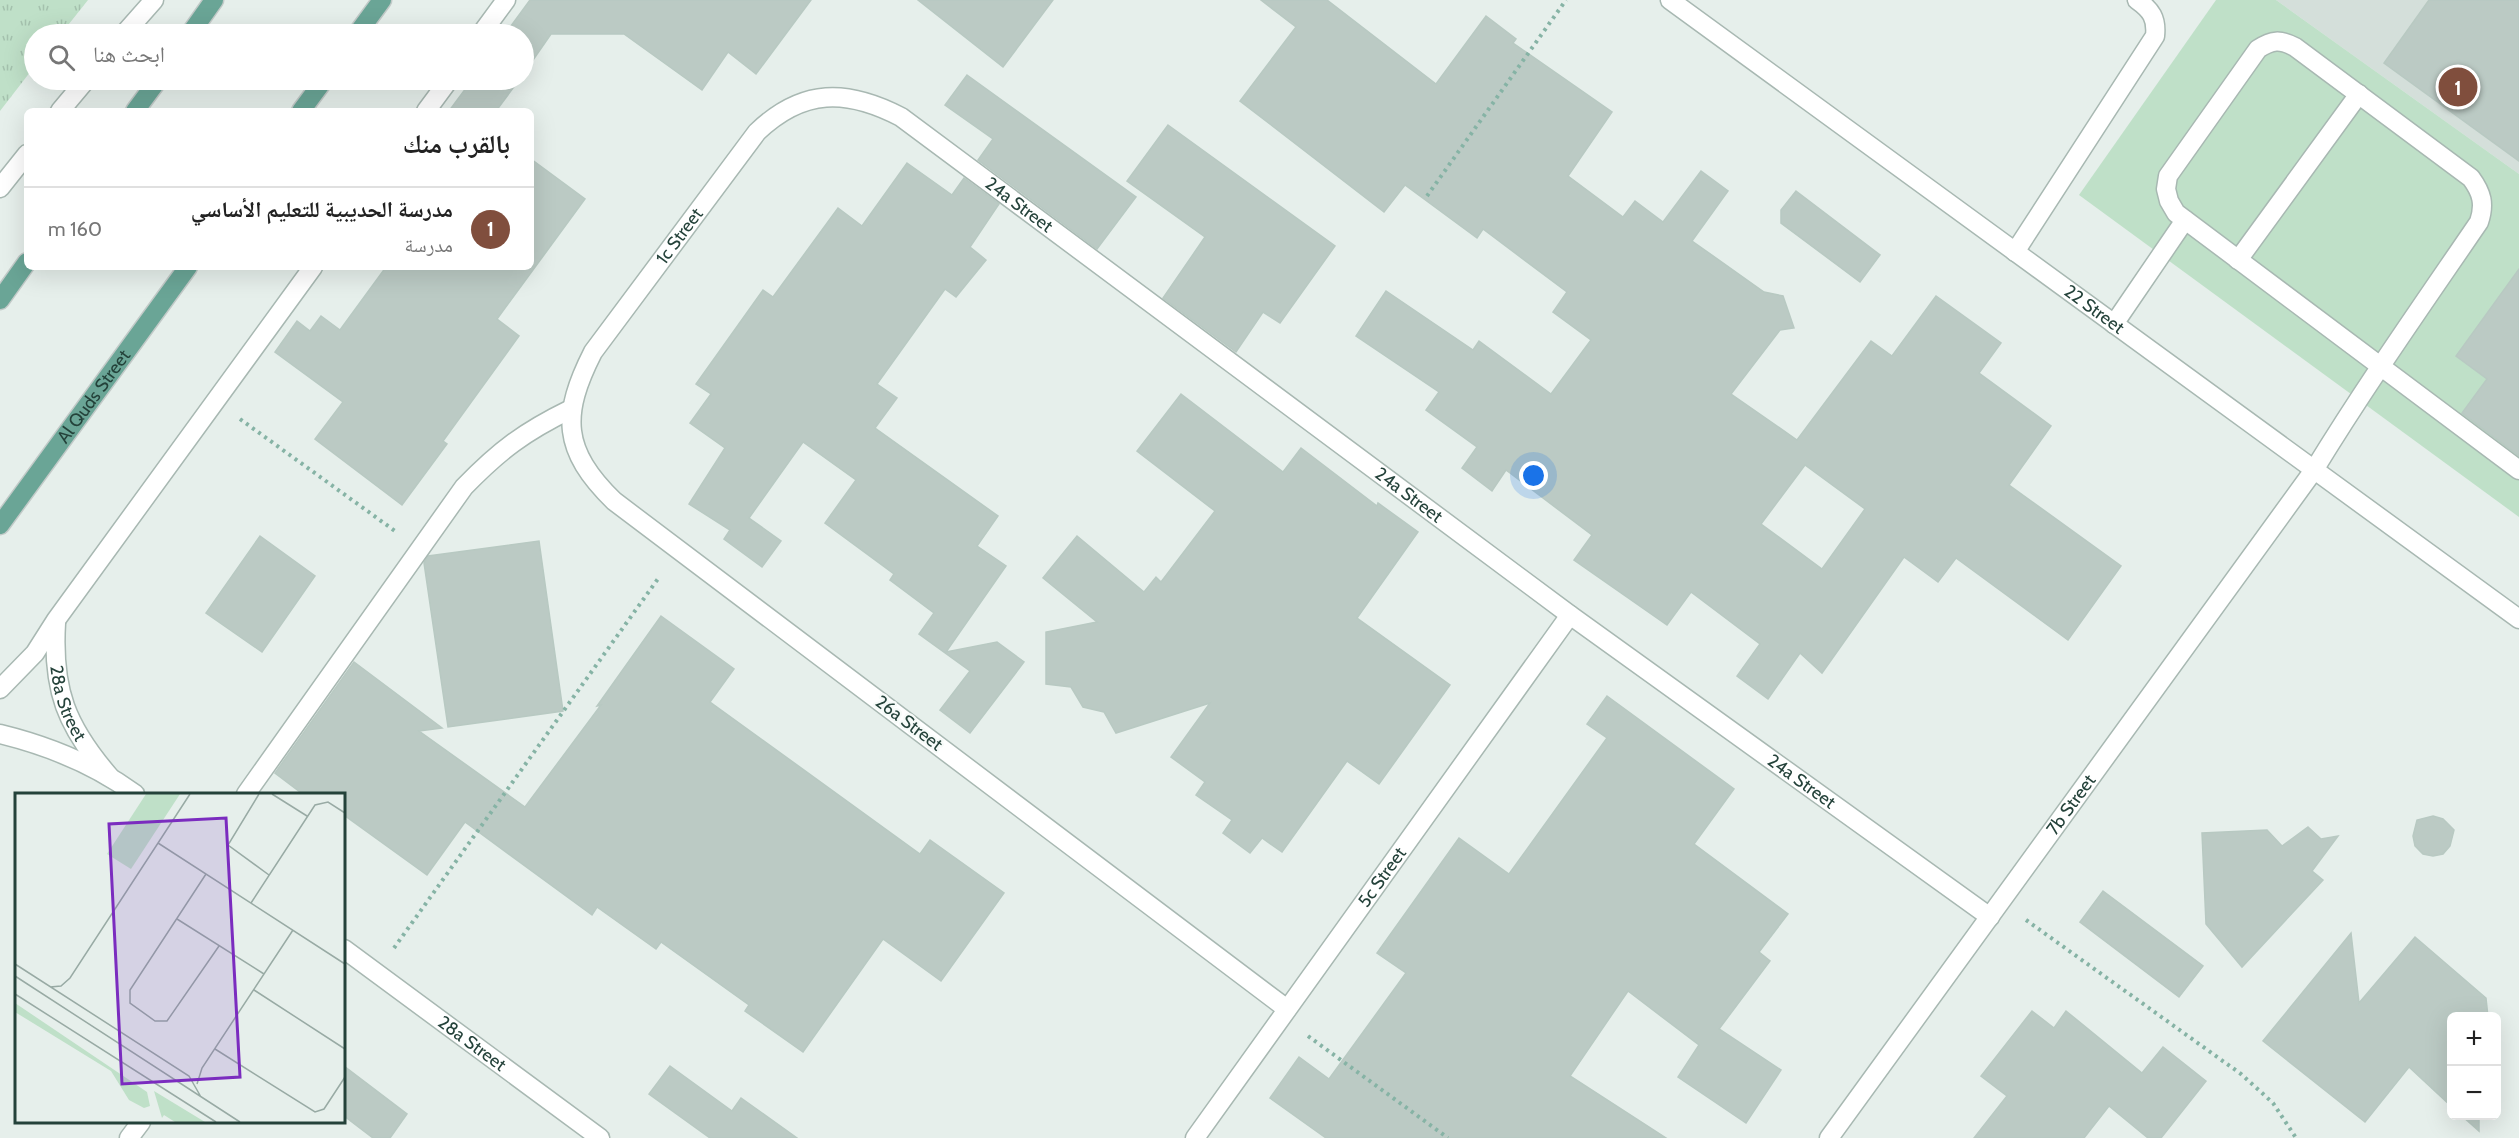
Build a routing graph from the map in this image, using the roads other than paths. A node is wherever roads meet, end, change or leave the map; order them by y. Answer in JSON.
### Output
{"nodes":[{"id":1,"x":154,"y":0,"type":"edge"},
{"id":2,"x":214,"y":0,"type":"edge"},
{"id":3,"x":382,"y":0,"type":"edge"},
{"id":4,"x":506,"y":0,"type":"edge"},
{"id":5,"x":1670,"y":0,"type":"edge"},
{"id":6,"x":2137,"y":0,"type":"edge"},
{"id":7,"x":133,"y":24,"type":"edge"},
{"id":8,"x":197,"y":24,"type":"edge"},
{"id":9,"x":364,"y":24,"type":"edge"},
{"id":10,"x":488,"y":24,"type":"edge"},
{"id":11,"x":78,"y":90,"type":"edge"},
{"id":12,"x":151,"y":90,"type":"edge"},
{"id":13,"x":317,"y":90,"type":"edge"},
{"id":14,"x":442,"y":90,"type":"edge"},
{"id":15,"x":2359,"y":94,"type":"junction"},
{"id":16,"x":822,"y":97,"type":"joint"},
{"id":17,"x":63,"y":108,"type":"edge"},
{"id":18,"x":137,"y":108,"type":"edge"},
{"id":19,"x":303,"y":108,"type":"edge"},
{"id":20,"x":428,"y":108,"type":"edge"},
{"id":21,"x":24,"y":157,"type":"edge"},
{"id":22,"x":0,"y":188,"type":"edge"},
{"id":23,"x":2185,"y":220,"type":"junction"},
{"id":24,"x":2015,"y":252,"type":"junction"},
{"id":25,"x":2238,"y":260,"type":"junction"},
{"id":26,"x":24,"y":266,"type":"edge"},
{"id":27,"x":186,"y":270,"type":"edge"},
{"id":28,"x":311,"y":270,"type":"edge"},
{"id":29,"x":0,"y":300,"type":"edge"},
{"id":30,"x":2114,"y":324,"type":"junction"},
{"id":31,"x":2381,"y":367,"type":"junction"},
{"id":32,"x":571,"y":409,"type":"junction"},
{"id":33,"x":2314,"y":470,"type":"junction"},
{"id":34,"x":2519,"y":470,"type":"edge"},
{"id":35,"x":0,"y":525,"type":"edge"},
{"id":36,"x":1570,"y":615,"type":"junction"},
{"id":37,"x":2519,"y":619,"type":"edge"},
{"id":38,"x":56,"y":620,"type":"junction"},
{"id":39,"x":0,"y":689,"type":"edge"},
{"id":40,"x":0,"y":734,"type":"edge"},
{"id":41,"x":110,"y":777,"type":"junction"},
{"id":42,"x":132,"y":793,"type":"edge"},
{"id":43,"x":247,"y":793,"type":"edge"},
{"id":44,"x":1990,"y":917,"type":"junction"},
{"id":45,"x":345,"y":950,"type":"edge"},
{"id":46,"x":1284,"y":1013,"type":"junction"},
{"id":47,"x":140,"y":1123,"type":"edge"},
{"id":48,"x":129,"y":1138,"type":"edge"},
{"id":49,"x":600,"y":1138,"type":"edge"},
{"id":50,"x":1195,"y":1138,"type":"edge"},
{"id":51,"x":1829,"y":1138,"type":"edge"}],
"edges":[{"from":1,"to":7,"type":"street"},
{"from":2,"to":8,"type":"main road"},
{"from":3,"to":9,"type":"main road"},
{"from":4,"to":10,"type":"street"},
{"from":5,"to":24,"type":"street","name":"22 Street"},
{"from":6,"to":24,"type":"street"},
{"from":11,"to":17,"type":"street"},
{"from":12,"to":18,"type":"main road"},
{"from":13,"to":19,"type":"main road"},
{"from":14,"to":20,"type":"street"},
{"from":15,"to":23,"type":"street","name":"7b Street"},
{"from":15,"to":25,"type":"street"},
{"from":15,"to":31,"type":"street","name":"7b Street"},
{"from":16,"to":32,"type":"street","name":"1c Street"},
{"from":16,"to":36,"type":"street","name":"24a Street"},
{"from":21,"to":22,"type":"street"},
{"from":23,"to":25,"type":"street"},
{"from":23,"to":30,"type":"street"},
{"from":24,"to":30,"type":"street","name":"22 Street"},
{"from":25,"to":31,"type":"street"},
{"from":26,"to":29,"type":"main road"},
{"from":27,"to":35,"type":"main road","name":"Al Quds Street"},
{"from":28,"to":38,"type":"street"},
{"from":30,"to":33,"type":"street","name":"22 Street"},
{"from":31,"to":33,"type":"street","name":"7b Street"},
{"from":31,"to":34,"type":"street"},
{"from":32,"to":43,"type":"street"},
{"from":32,"to":46,"type":"street","name":"26a Street"},
{"from":33,"to":37,"type":"street","name":"22 Street"},
{"from":33,"to":44,"type":"street","name":"7b Street"},
{"from":36,"to":44,"type":"street","name":"24a Street"},
{"from":36,"to":46,"type":"street","name":"5c Street"},
{"from":38,"to":39,"type":"street"},
{"from":38,"to":41,"type":"street","name":"28a Street"},
{"from":40,"to":41,"type":"street","name":"28a Street"},
{"from":41,"to":42,"type":"street","name":"28a Street"},
{"from":44,"to":51,"type":"street","name":"7b Street"},
{"from":45,"to":49,"type":"street","name":"28a Street"},
{"from":46,"to":50,"type":"street","name":"5c Street"},
{"from":47,"to":48,"type":"street"}]}
